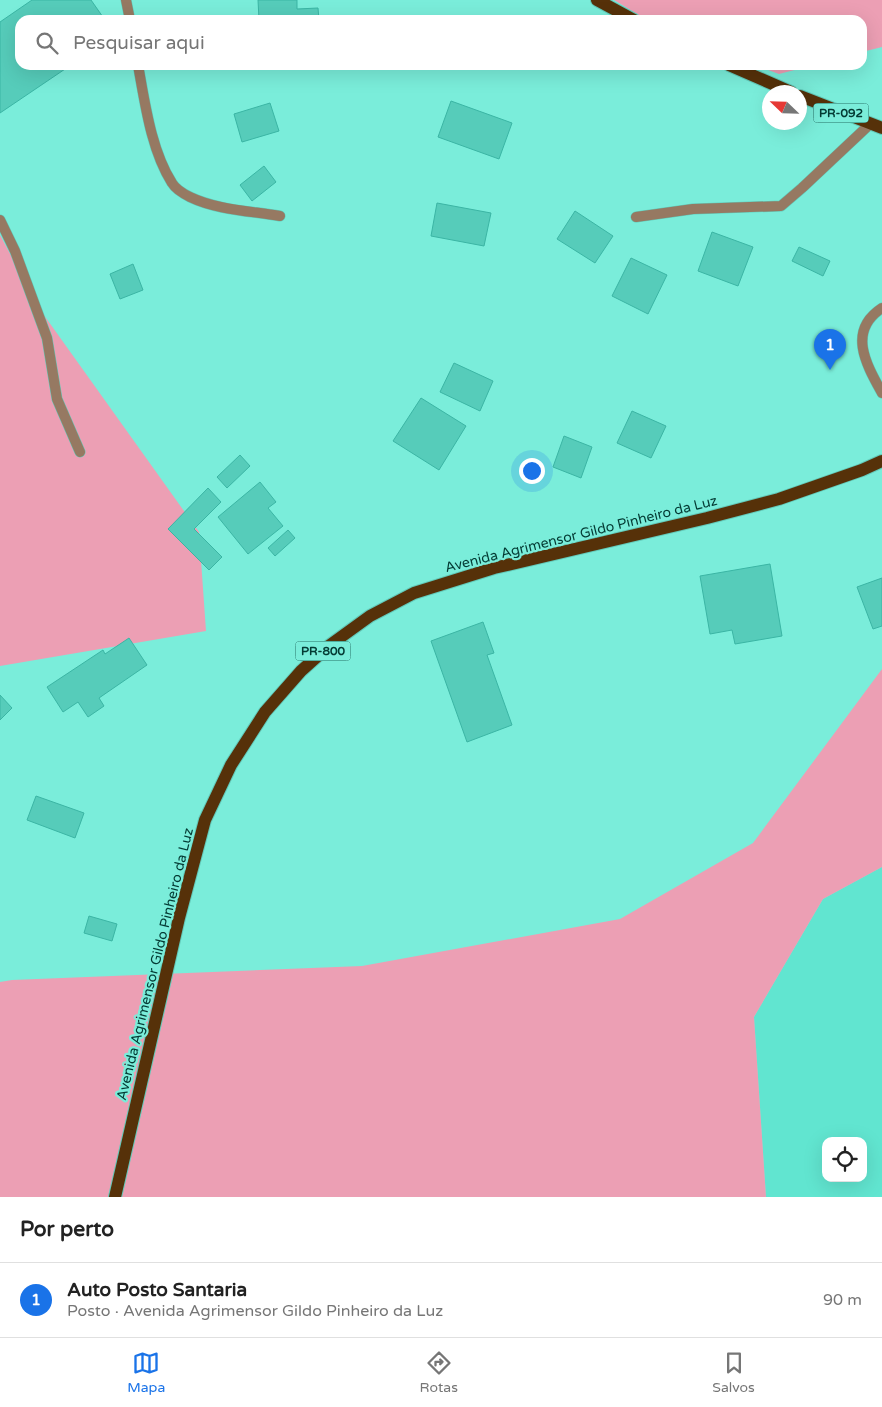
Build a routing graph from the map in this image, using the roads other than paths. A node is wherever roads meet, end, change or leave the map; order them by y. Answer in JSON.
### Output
{"nodes":[{"id":1,"x":126,"y":0,"type":"edge"},
{"id":2,"x":596,"y":0,"type":"edge"},
{"id":3,"x":129,"y":15,"type":"edge"},
{"id":4,"x":624,"y":15,"type":"edge"},
{"id":5,"x":139,"y":70,"type":"edge"},
{"id":6,"x":740,"y":70,"type":"edge"},
{"id":7,"x":775,"y":85,"type":"edge"},
{"id":8,"x":807,"y":99,"type":"edge"},
{"id":9,"x":876,"y":126,"type":"edge"},
{"id":10,"x":280,"y":216,"type":"dead end"},
{"id":11,"x":636,"y":217,"type":"dead end"},
{"id":12,"x":0,"y":220,"type":"edge"},
{"id":13,"x":882,"y":308,"type":"edge"},
{"id":14,"x":882,"y":393,"type":"edge"},
{"id":15,"x":80,"y":452,"type":"dead end"},
{"id":16,"x":882,"y":461,"type":"edge"},
{"id":17,"x":115,"y":1197,"type":"edge"}],
"edges":[{"from":1,"to":3,"type":"street"},
{"from":2,"to":4,"type":"main road"},
{"from":5,"to":10,"type":"street"},
{"from":6,"to":7,"type":"main road"},
{"from":8,"to":9,"type":"main road","number":"PR-092"},
{"from":9,"to":11,"type":"street"},
{"from":12,"to":15,"type":"street"},
{"from":13,"to":14,"type":"street"},
{"from":16,"to":17,"type":"main road","name":"Avenida Agrimensor Gildo Pinheiro da Luz","number":"PR-800"}]}
